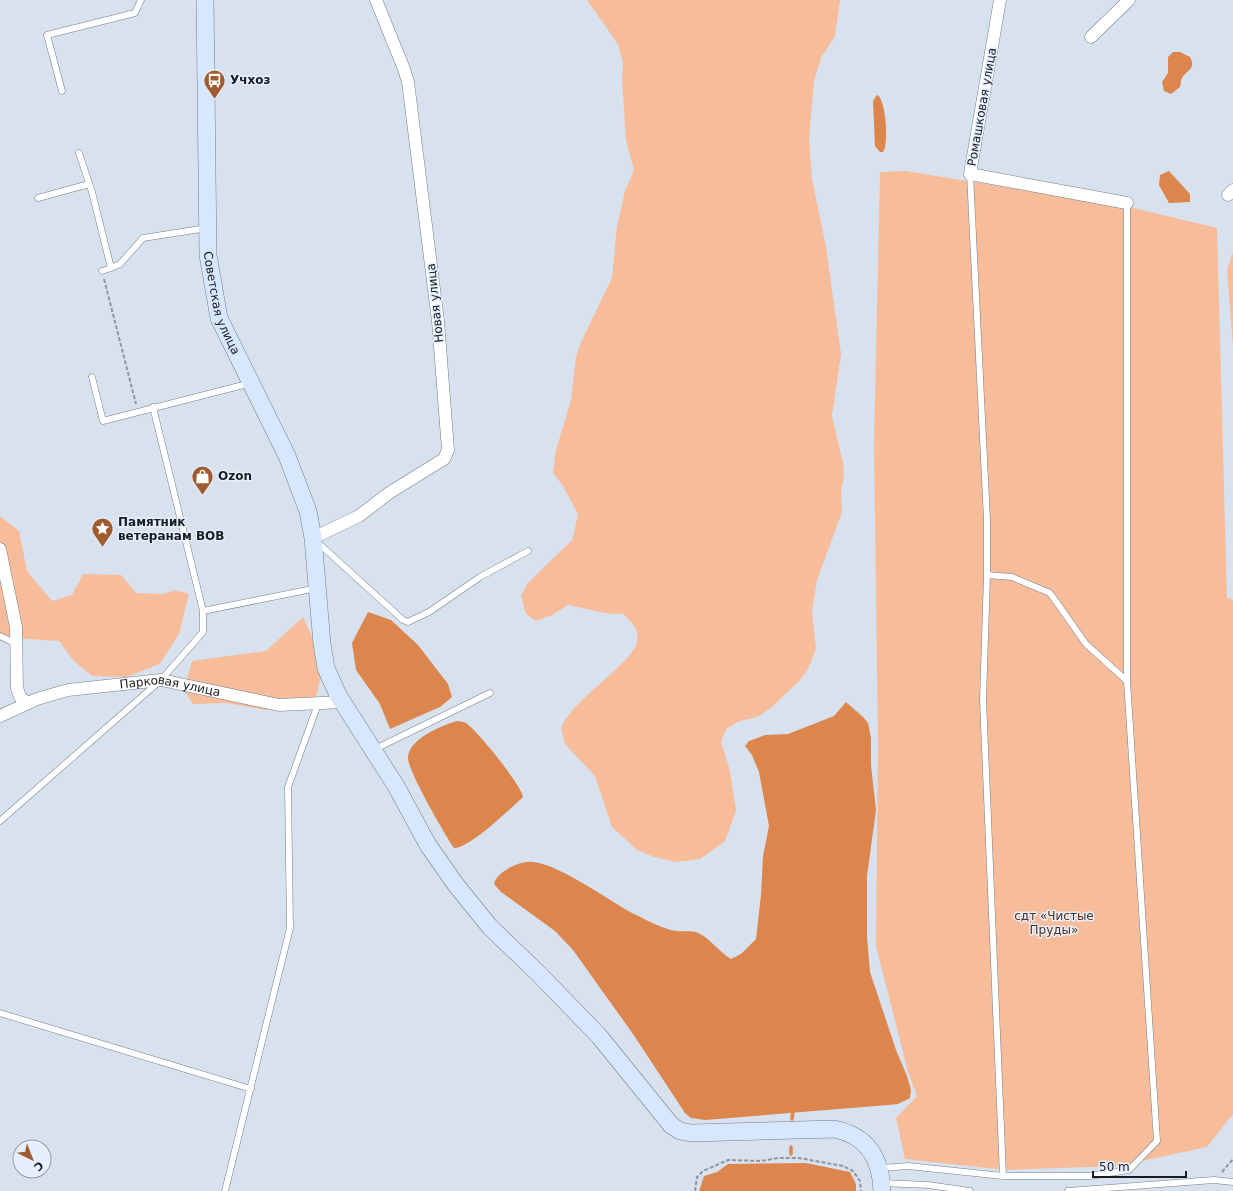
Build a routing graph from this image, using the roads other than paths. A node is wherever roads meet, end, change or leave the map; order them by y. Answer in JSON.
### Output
{"nodes":[{"id":1,"x":141,"y":0,"type":"edge"},
{"id":2,"x":205,"y":0,"type":"edge"},
{"id":3,"x":376,"y":0,"type":"edge"},
{"id":4,"x":1000,"y":0,"type":"edge"},
{"id":5,"x":1129,"y":0,"type":"edge"},
{"id":6,"x":1091,"y":38,"type":"dead end"},
{"id":7,"x":62,"y":91,"type":"dead end"},
{"id":8,"x":78,"y":153,"type":"dead end"},
{"id":9,"x":970,"y":174,"type":"junction"},
{"id":10,"x":89,"y":184,"type":"junction"},
{"id":11,"x":38,"y":198,"type":"dead end"},
{"id":12,"x":1127,"y":203,"type":"joint"},
{"id":13,"x":208,"y":228,"type":"junction"},
{"id":14,"x":111,"y":268,"type":"junction"},
{"id":15,"x":102,"y":271,"type":"road end"},
{"id":16,"x":92,"y":377,"type":"dead end"},
{"id":17,"x":251,"y":383,"type":"junction"},
{"id":18,"x":153,"y":407,"type":"junction"},
{"id":19,"x":314,"y":538,"type":"junction"},
{"id":20,"x":0,"y":549,"type":"edge"},
{"id":21,"x":528,"y":551,"type":"dead end"},
{"id":22,"x":987,"y":575,"type":"junction"},
{"id":23,"x":318,"y":588,"type":"junction"},
{"id":24,"x":203,"y":611,"type":"junction"},
{"id":25,"x":0,"y":636,"type":"edge"},
{"id":26,"x":16,"y":644,"type":"junction"},
{"id":27,"x":161,"y":680,"type":"junction"},
{"id":28,"x":1127,"y":681,"type":"junction"},
{"id":29,"x":490,"y":692,"type":"dead end"},
{"id":30,"x":343,"y":702,"type":"junction"},
{"id":31,"x":28,"y":703,"type":"junction"},
{"id":32,"x":318,"y":704,"type":"junction"},
{"id":33,"x":0,"y":716,"type":"edge"},
{"id":34,"x":374,"y":750,"type":"junction"},
{"id":35,"x":0,"y":821,"type":"edge"},
{"id":36,"x":0,"y":1013,"type":"edge"},
{"id":37,"x":251,"y":1089,"type":"junction"},
{"id":38,"x":1003,"y":1176,"type":"junction"},
{"id":39,"x":881,"y":1181,"type":"edge"},
{"id":40,"x":1233,"y":1182,"type":"edge"},
{"id":41,"x":225,"y":1191,"type":"edge"},
{"id":42,"x":970,"y":1191,"type":"edge"},
{"id":43,"x":1068,"y":1191,"type":"edge"}],
"edges":[{"from":1,"to":7,"type":"lane"},
{"from":2,"to":13,"type":"main road","name":"Советская улица"},
{"from":3,"to":19,"type":"street","name":"Новая улица"},
{"from":4,"to":9,"type":"street","name":"Ромашковая улица"},
{"from":5,"to":6,"type":"street"},
{"from":8,"to":10,"type":"lane"},
{"from":9,"to":12,"type":"street","name":"Ромашковая улица"},
{"from":9,"to":22,"type":"lane"},
{"from":10,"to":11,"type":"lane"},
{"from":10,"to":14,"type":"lane"},
{"from":12,"to":28,"type":"lane"},
{"from":13,"to":14,"type":"lane"},
{"from":13,"to":17,"type":"main road","name":"Советская улица"},
{"from":14,"to":15,"type":"lane"},
{"from":16,"to":18,"type":"lane"},
{"from":17,"to":18,"type":"lane"},
{"from":17,"to":19,"type":"main road","name":"Советская улица"},
{"from":18,"to":24,"type":"lane"},
{"from":19,"to":21,"type":"lane"},
{"from":19,"to":23,"type":"main road","name":"Советская улица"},
{"from":20,"to":26,"type":"street"},
{"from":22,"to":28,"type":"lane"},
{"from":22,"to":38,"type":"lane"},
{"from":23,"to":24,"type":"lane"},
{"from":23,"to":30,"type":"main road","name":"Советская улица"},
{"from":24,"to":27,"type":"lane"},
{"from":25,"to":26,"type":"lane"},
{"from":26,"to":31,"type":"street"},
{"from":27,"to":31,"type":"street","name":"Парковая улица"},
{"from":27,"to":32,"type":"street","name":"Парковая улица"},
{"from":27,"to":35,"type":"lane"},
{"from":28,"to":38,"type":"lane"},
{"from":29,"to":34,"type":"lane"},
{"from":30,"to":32,"type":"street","name":"Парковая улица"},
{"from":30,"to":34,"type":"main road","name":"Советская улица"},
{"from":31,"to":33,"type":"street","name":"Парковая улица"},
{"from":32,"to":37,"type":"lane"},
{"from":34,"to":39,"type":"main road","name":"Советская улица"},
{"from":36,"to":37,"type":"lane"},
{"from":37,"to":41,"type":"lane"},
{"from":38,"to":39,"type":"lane"},
{"from":39,"to":42,"type":"lane"},
{"from":40,"to":43,"type":"lane"}]}
